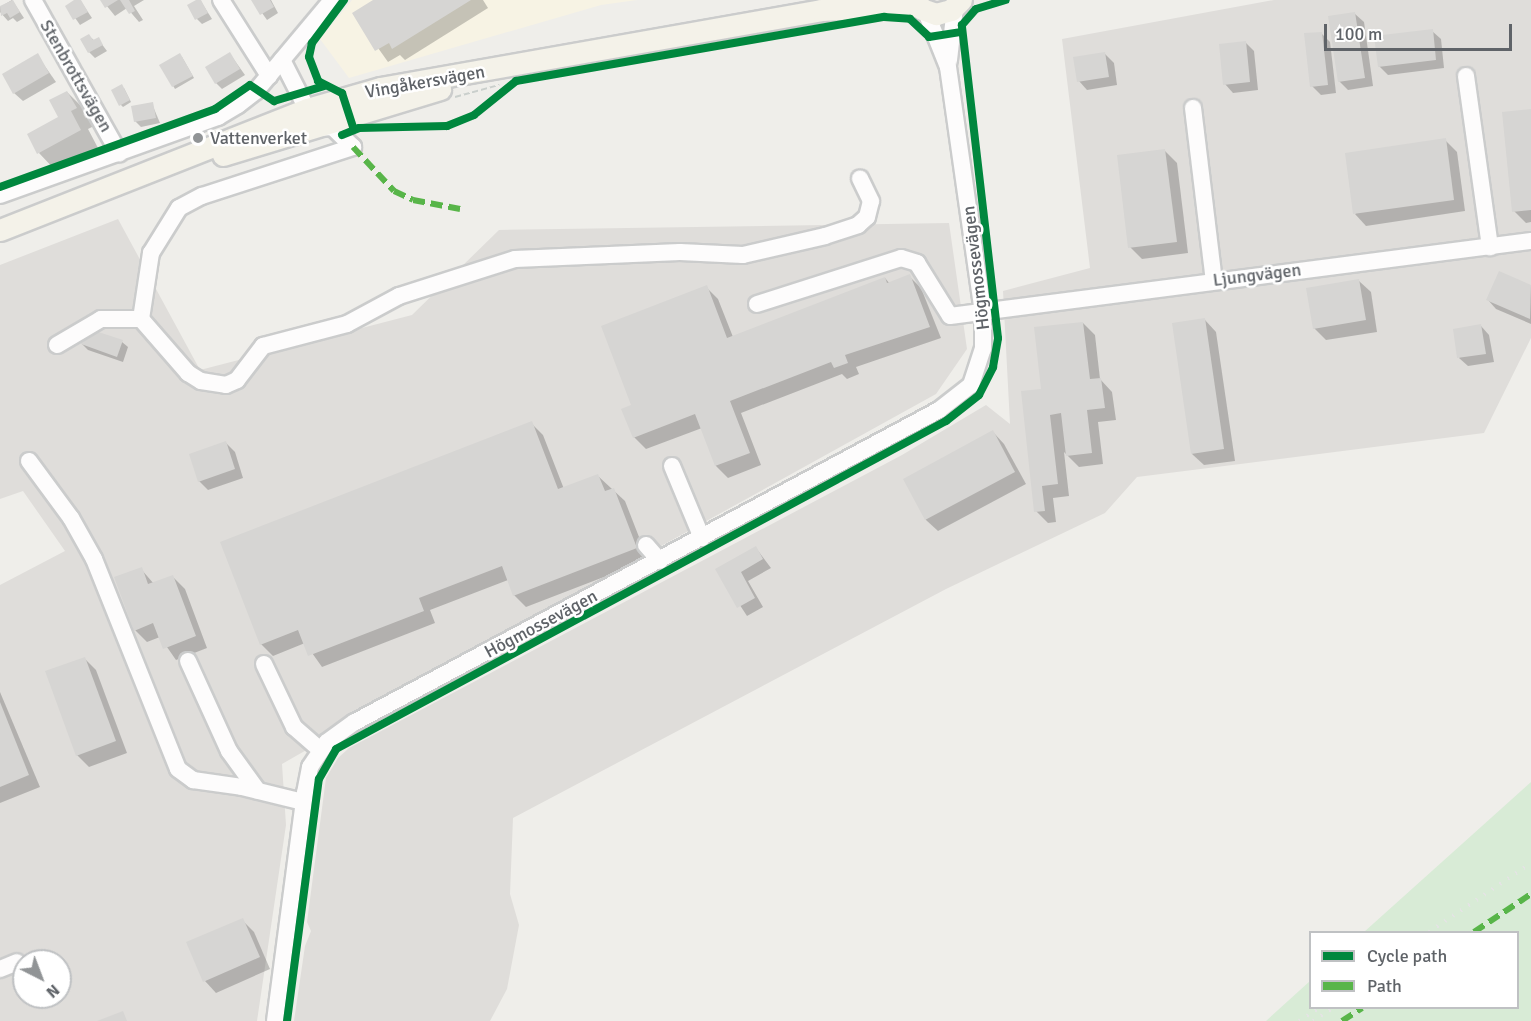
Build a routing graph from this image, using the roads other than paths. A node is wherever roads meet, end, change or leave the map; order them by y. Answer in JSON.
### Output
{"nodes":[{"id":1,"x":33,"y":0,"type":"edge"},
{"id":2,"x":221,"y":0,"type":"edge"},
{"id":3,"x":332,"y":0,"type":"edge"},
{"id":4,"x":843,"y":0,"type":"edge"},
{"id":5,"x":958,"y":4,"type":"edge"},
{"id":6,"x":920,"y":6,"type":"edge"},
{"id":7,"x":821,"y":10,"type":"junction"},
{"id":8,"x":282,"y":60,"type":"junction"},
{"id":9,"x":948,"y":67,"type":"junction"},
{"id":10,"x":269,"y":76,"type":"junction"},
{"id":11,"x":1466,"y":76,"type":"dead end"},
{"id":12,"x":1193,"y":108,"type":"dead end"},
{"id":13,"x":310,"y":119,"type":"junction"},
{"id":14,"x":119,"y":153,"type":"junction"},
{"id":15,"x":861,"y":178,"type":"dead end"},
{"id":16,"x":0,"y":195,"type":"edge"},
{"id":17,"x":0,"y":230,"type":"edge"},
{"id":18,"x":1531,"y":241,"type":"edge"},
{"id":19,"x":1490,"y":247,"type":"junction"},
{"id":20,"x":1214,"y":281,"type":"junction"},
{"id":21,"x":757,"y":304,"type":"dead end"},
{"id":22,"x":983,"y":313,"type":"junction"},
{"id":23,"x":141,"y":319,"type":"junction"},
{"id":24,"x":57,"y":345,"type":"dead end"},
{"id":25,"x":29,"y":461,"type":"dead end"},
{"id":26,"x":672,"y":466,"type":"dead end"},
{"id":27,"x":702,"y":538,"type":"junction"},
{"id":28,"x":646,"y":544,"type":"dead end"},
{"id":29,"x":660,"y":561,"type":"junction"},
{"id":30,"x":188,"y":662,"type":"dead end"},
{"id":31,"x":264,"y":664,"type":"dead end"},
{"id":32,"x":320,"y":750,"type":"junction"},
{"id":33,"x":258,"y":791,"type":"junction"},
{"id":34,"x":303,"y":802,"type":"junction"},
{"id":35,"x":275,"y":1021,"type":"edge"}],
"edges":[{"from":1,"to":14,"type":"street","name":"Stenbrottsvägen"},
{"from":2,"to":10,"type":"street"},
{"from":3,"to":8,"type":"street"},
{"from":4,"to":7,"type":"main road","name":"Vingåkersvägen"},
{"from":5,"to":6,"type":"main road","name":"Vingåkersvägen"},
{"from":5,"to":9,"type":"street","name":"Högmossevägen"},
{"from":6,"to":7,"type":"main road","name":"Vingåkersvägen"},
{"from":6,"to":9,"type":"street","name":"Högmossevägen"},
{"from":7,"to":13,"type":"main road","name":"Vingåkersvägen"},
{"from":8,"to":10,"type":"street"},
{"from":8,"to":13,"type":"street"},
{"from":9,"to":22,"type":"street","name":"Högmossevägen"},
{"from":10,"to":14,"type":"street"},
{"from":11,"to":19,"type":"street"},
{"from":12,"to":20,"type":"street"},
{"from":13,"to":17,"type":"main road","name":"Vingåkersvägen"},
{"from":13,"to":23,"type":"street"},
{"from":14,"to":16,"type":"street"},
{"from":15,"to":23,"type":"street"},
{"from":18,"to":19,"type":"street","name":"Ljungvägen"},
{"from":19,"to":20,"type":"street","name":"Ljungvägen"},
{"from":20,"to":22,"type":"street","name":"Ljungvägen"},
{"from":21,"to":22,"type":"street","name":"Ljungvägen"},
{"from":22,"to":27,"type":"street","name":"Högmossevägen"},
{"from":23,"to":24,"type":"street"},
{"from":25,"to":33,"type":"street"},
{"from":26,"to":27,"type":"street"},
{"from":27,"to":29,"type":"street","name":"Högmossevägen"},
{"from":28,"to":29,"type":"street"},
{"from":29,"to":32,"type":"street","name":"Högmossevägen"},
{"from":30,"to":33,"type":"street"},
{"from":31,"to":32,"type":"street"},
{"from":32,"to":34,"type":"street","name":"Högmossevägen"},
{"from":33,"to":34,"type":"street"},
{"from":34,"to":35,"type":"street","name":"Högmossevägen"}]}
